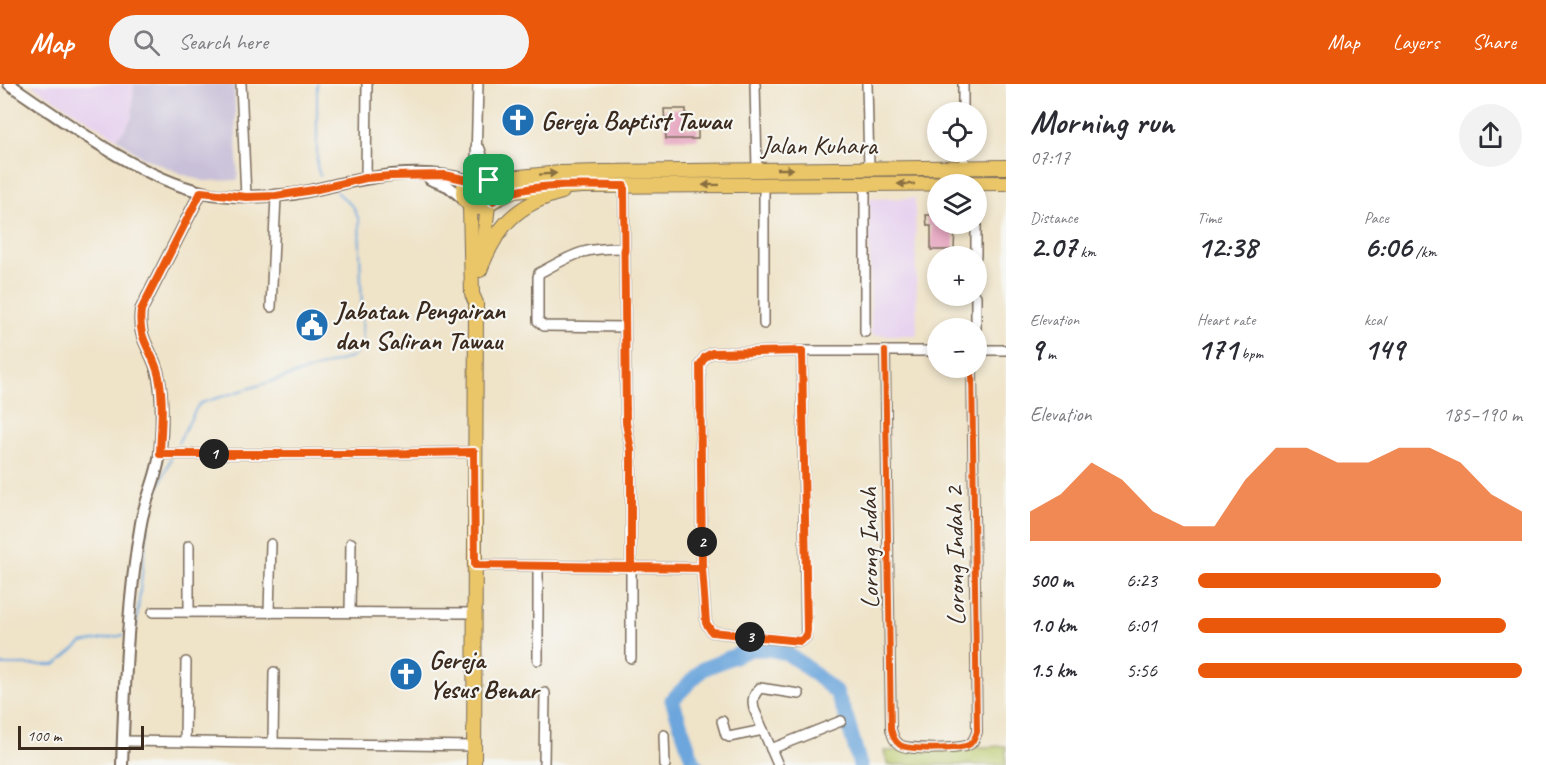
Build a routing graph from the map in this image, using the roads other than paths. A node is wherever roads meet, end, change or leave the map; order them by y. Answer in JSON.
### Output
{"nodes":[{"id":1,"x":9,"y":84,"type":"edge"},
{"id":2,"x":241,"y":84,"type":"edge"},
{"id":3,"x":367,"y":84,"type":"edge"},
{"id":4,"x":478,"y":84,"type":"edge"},
{"id":5,"x":755,"y":84,"type":"edge"},
{"id":6,"x":867,"y":84,"type":"edge"},
{"id":7,"x":963,"y":84,"type":"edge"},
{"id":8,"x":963,"y":102,"type":"edge"},
{"id":9,"x":477,"y":141,"type":"junction"},
{"id":10,"x":964,"y":162,"type":"edge"},
{"id":11,"x":869,"y":168,"type":"junction"},
{"id":12,"x":964,"y":168,"type":"junction"},
{"id":13,"x":1006,"y":168,"type":"edge"},
{"id":14,"x":756,"y":169,"type":"junction"},
{"id":15,"x":415,"y":175,"type":"junction"},
{"id":16,"x":366,"y":178,"type":"junction"},
{"id":17,"x":469,"y":179,"type":"junction"},
{"id":18,"x":489,"y":179,"type":"junction"},
{"id":19,"x":1006,"y":183,"type":"edge"},
{"id":20,"x":764,"y":184,"type":"junction"},
{"id":21,"x":865,"y":184,"type":"junction"},
{"id":22,"x":927,"y":184,"type":"edge"},
{"id":23,"x":987,"y":184,"type":"edge"},
{"id":24,"x":582,"y":186,"type":"junction"},
{"id":25,"x":624,"y":186,"type":"junction"},
{"id":26,"x":201,"y":192,"type":"junction"},
{"id":27,"x":276,"y":196,"type":"junction"},
{"id":28,"x":246,"y":197,"type":"junction"},
{"id":29,"x":468,"y":203,"type":"junction"},
{"id":30,"x":490,"y":203,"type":"junction"},
{"id":31,"x":624,"y":248,"type":"junction"},
{"id":32,"x":480,"y":270,"type":"junction"},
{"id":33,"x":476,"y":303,"type":"junction"},
{"id":34,"x":271,"y":307,"type":"dead end"},
{"id":35,"x":764,"y":324,"type":"dead end"},
{"id":36,"x":625,"y":327,"type":"junction"},
{"id":37,"x":865,"y":332,"type":"dead end"},
{"id":38,"x":987,"y":350,"type":"edge"},
{"id":39,"x":1006,"y":350,"type":"edge"},
{"id":40,"x":802,"y":351,"type":"junction"},
{"id":41,"x":885,"y":351,"type":"junction"},
{"id":42,"x":927,"y":351,"type":"edge"},
{"id":43,"x":972,"y":378,"type":"edge"},
{"id":44,"x":474,"y":452,"type":"junction"},
{"id":45,"x":160,"y":454,"type":"junction"},
{"id":46,"x":351,"y":543,"type":"dead end"},
{"id":47,"x":270,"y":544,"type":"dead end"},
{"id":48,"x":189,"y":546,"type":"dead end"},
{"id":49,"x":475,"y":565,"type":"junction"},
{"id":50,"x":538,"y":566,"type":"junction"},
{"id":51,"x":631,"y":567,"type":"junction"},
{"id":52,"x":702,"y":568,"type":"junction"},
{"id":53,"x":153,"y":612,"type":"dead end"},
{"id":54,"x":189,"y":612,"type":"junction"},
{"id":55,"x":269,"y":612,"type":"junction"},
{"id":56,"x":350,"y":612,"type":"junction"},
{"id":57,"x":474,"y":613,"type":"junction"},
{"id":58,"x":631,"y":658,"type":"dead end"},
{"id":59,"x":538,"y":660,"type":"dead end"},
{"id":60,"x":186,"y":662,"type":"dead end"},
{"id":61,"x":274,"y":672,"type":"dead end"},
{"id":62,"x":545,"y":693,"type":"dead end"},
{"id":63,"x":800,"y":694,"type":"dead end"},
{"id":64,"x":722,"y":721,"type":"dead end"},
{"id":65,"x":841,"y":721,"type":"dead end"},
{"id":66,"x":763,"y":730,"type":"junction"},
{"id":67,"x":664,"y":735,"type":"dead end"},
{"id":68,"x":123,"y":741,"type":"junction"},
{"id":69,"x":185,"y":742,"type":"junction"},
{"id":70,"x":972,"y":742,"type":"joint"},
{"id":71,"x":273,"y":743,"type":"junction"},
{"id":72,"x":474,"y":746,"type":"junction"},
{"id":73,"x":771,"y":749,"type":"junction"},
{"id":74,"x":122,"y":765,"type":"edge"},
{"id":75,"x":474,"y":765,"type":"edge"},
{"id":76,"x":544,"y":765,"type":"edge"},
{"id":77,"x":665,"y":765,"type":"edge"},
{"id":78,"x":777,"y":765,"type":"edge"}],
"edges":[{"from":1,"to":26,"type":"street"},
{"from":2,"to":28,"type":"street"},
{"from":3,"to":16,"type":"street"},
{"from":4,"to":9,"type":"street"},
{"from":5,"to":14,"type":"street"},
{"from":6,"to":11,"type":"street"},
{"from":7,"to":8,"type":"street"},
{"from":9,"to":17,"type":"street"},
{"from":9,"to":18,"type":"street"},
{"from":10,"to":12,"type":"street"},
{"from":11,"to":12,"type":"main road","name":"Jalan Kuhara"},
{"from":14,"to":11,"type":"main road","name":"Jalan Kuhara","one_way":true},
{"from":12,"to":13,"type":"main road","name":"Jalan Kuhara"},
{"from":18,"to":14,"type":"main road","name":"Jalan Kuhara","one_way":true},
{"from":15,"to":16,"type":"street"},
{"from":15,"to":17,"type":"street"},
{"from":15,"to":29,"type":"street"},
{"from":16,"to":27,"type":"street"},
{"from":17,"to":18,"type":"main road"},
{"from":17,"to":29,"type":"main road"},
{"from":18,"to":30,"type":"main road"},
{"from":19,"to":23,"type":"main road","name":"Jalan Kuhara"},
{"from":20,"to":21,"type":"main road","name":"Jalan Kuhara"},
{"from":20,"to":25,"type":"main road","name":"Jalan Kuhara","one_way":true},
{"from":20,"to":35,"type":"street"},
{"from":22,"to":21,"type":"main road","name":"Jalan Kuhara","one_way":true},
{"from":21,"to":37,"type":"street"},
{"from":24,"to":25,"type":"main road","name":"Jalan Kuhara"},
{"from":24,"to":30,"type":"main road","name":"Jalan Kuhara"},
{"from":24,"to":32,"type":"main road"},
{"from":25,"to":31,"type":"street"},
{"from":26,"to":28,"type":"street"},
{"from":26,"to":45,"type":"street"},
{"from":27,"to":28,"type":"street"},
{"from":27,"to":34,"type":"street"},
{"from":29,"to":30,"type":"main road"},
{"from":29,"to":33,"type":"main road"},
{"from":30,"to":32,"type":"main road"},
{"from":31,"to":36,"type":"street"},
{"from":31,"to":36,"type":"street"},
{"from":32,"to":33,"type":"main road"},
{"from":33,"to":44,"type":"main road"},
{"from":36,"to":51,"type":"street"},
{"from":38,"to":39,"type":"street"},
{"from":40,"to":41,"type":"street"},
{"from":40,"to":52,"type":"street"},
{"from":40,"to":52,"type":"street"},
{"from":41,"to":42,"type":"street"},
{"from":41,"to":70,"type":"street","name":"Lorong Indah"},
{"from":43,"to":70,"type":"street","name":"Lorong Indah 2"},
{"from":44,"to":45,"type":"street"},
{"from":44,"to":49,"type":"main road"},
{"from":45,"to":68,"type":"street"},
{"from":46,"to":56,"type":"street"},
{"from":47,"to":55,"type":"street"},
{"from":48,"to":54,"type":"street"},
{"from":49,"to":50,"type":"street"},
{"from":49,"to":57,"type":"main road"},
{"from":50,"to":51,"type":"street"},
{"from":50,"to":59,"type":"street"},
{"from":51,"to":52,"type":"street"},
{"from":51,"to":58,"type":"street"},
{"from":53,"to":54,"type":"street"},
{"from":54,"to":55,"type":"street"},
{"from":55,"to":56,"type":"street"},
{"from":56,"to":57,"type":"street"},
{"from":57,"to":72,"type":"main road"},
{"from":60,"to":69,"type":"street"},
{"from":61,"to":71,"type":"street"},
{"from":62,"to":76,"type":"street"},
{"from":63,"to":66,"type":"street"},
{"from":64,"to":66,"type":"street"},
{"from":65,"to":73,"type":"street"},
{"from":66,"to":73,"type":"street"},
{"from":67,"to":77,"type":"street"},
{"from":68,"to":69,"type":"street"},
{"from":68,"to":74,"type":"street"},
{"from":69,"to":71,"type":"street"},
{"from":71,"to":72,"type":"street"},
{"from":72,"to":75,"type":"main road"},
{"from":73,"to":78,"type":"street"}]}
